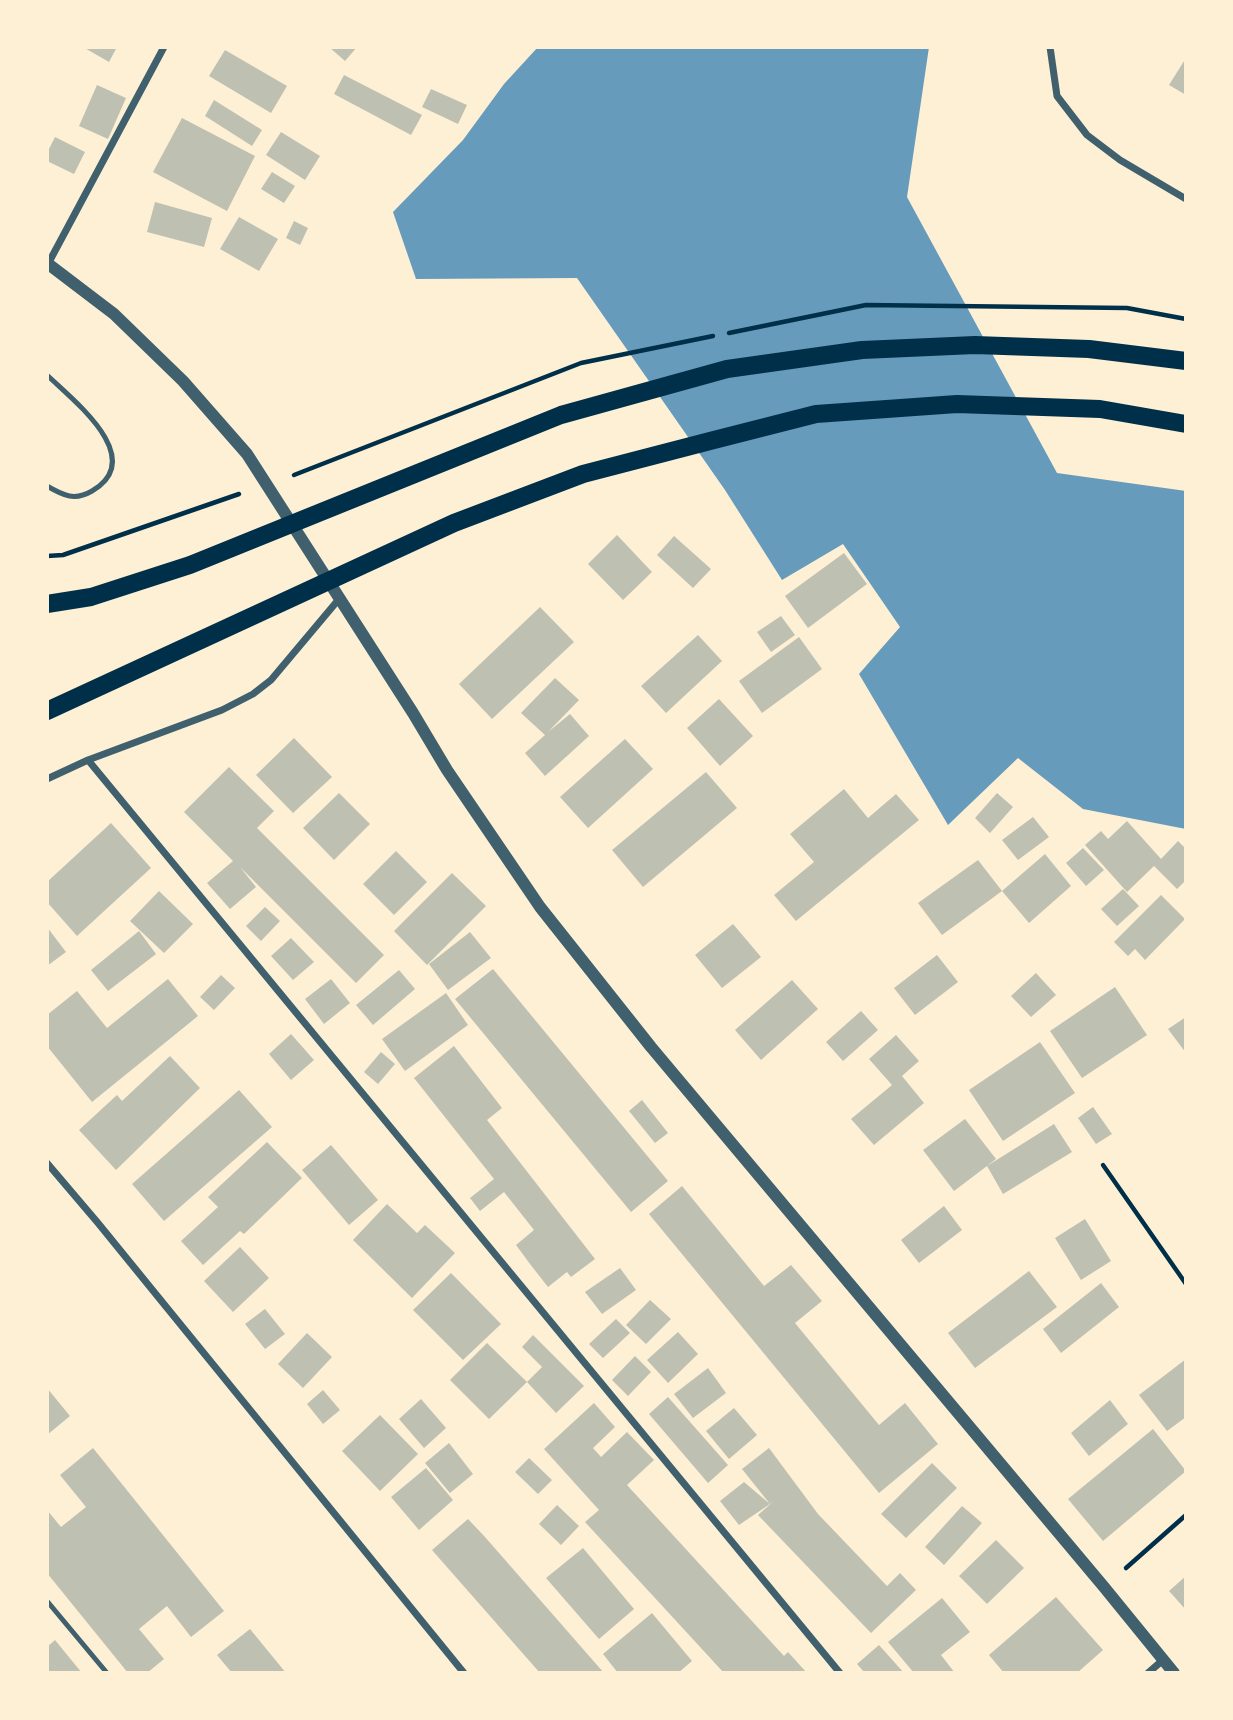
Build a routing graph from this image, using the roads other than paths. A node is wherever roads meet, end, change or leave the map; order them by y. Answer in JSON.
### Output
{"nodes":[{"id":1,"x":164,"y":47,"type":"edge"},
{"id":2,"x":1050,"y":47,"type":"edge"},
{"id":3,"x":1186,"y":198,"type":"edge"},
{"id":4,"x":48,"y":263,"type":"edge"},
{"id":5,"x":1186,"y":361,"type":"edge"},
{"id":6,"x":47,"y":375,"type":"edge"},
{"id":7,"x":1186,"y":424,"type":"edge"},
{"id":8,"x":47,"y":486,"type":"edge"},
{"id":9,"x":339,"y":599,"type":"junction"},
{"id":10,"x":47,"y":604,"type":"edge"},
{"id":11,"x":47,"y":711,"type":"edge"},
{"id":12,"x":88,"y":760,"type":"junction"},
{"id":13,"x":47,"y":779,"type":"edge"},
{"id":14,"x":47,"y":1163,"type":"edge"},
{"id":15,"x":47,"y":1601,"type":"edge"},
{"id":16,"x":1163,"y":1660,"type":"junction"},
{"id":17,"x":107,"y":1673,"type":"edge"},
{"id":18,"x":464,"y":1673,"type":"edge"},
{"id":19,"x":840,"y":1673,"type":"edge"},
{"id":20,"x":1148,"y":1673,"type":"edge"},
{"id":21,"x":1174,"y":1673,"type":"edge"}],
"edges":[{"from":1,"to":4,"type":"street"},
{"from":2,"to":3,"type":"street"},
{"from":4,"to":9,"type":"street"},
{"from":5,"to":10,"type":"main road"},
{"from":6,"to":8,"type":"lane"},
{"from":7,"to":11,"type":"main road"},
{"from":9,"to":12,"type":"street"},
{"from":9,"to":16,"type":"street"},
{"from":12,"to":13,"type":"street"},
{"from":12,"to":19,"type":"street"},
{"from":14,"to":18,"type":"street"},
{"from":15,"to":17,"type":"lane"},
{"from":16,"to":20,"type":"street"},
{"from":16,"to":21,"type":"street"}]}
